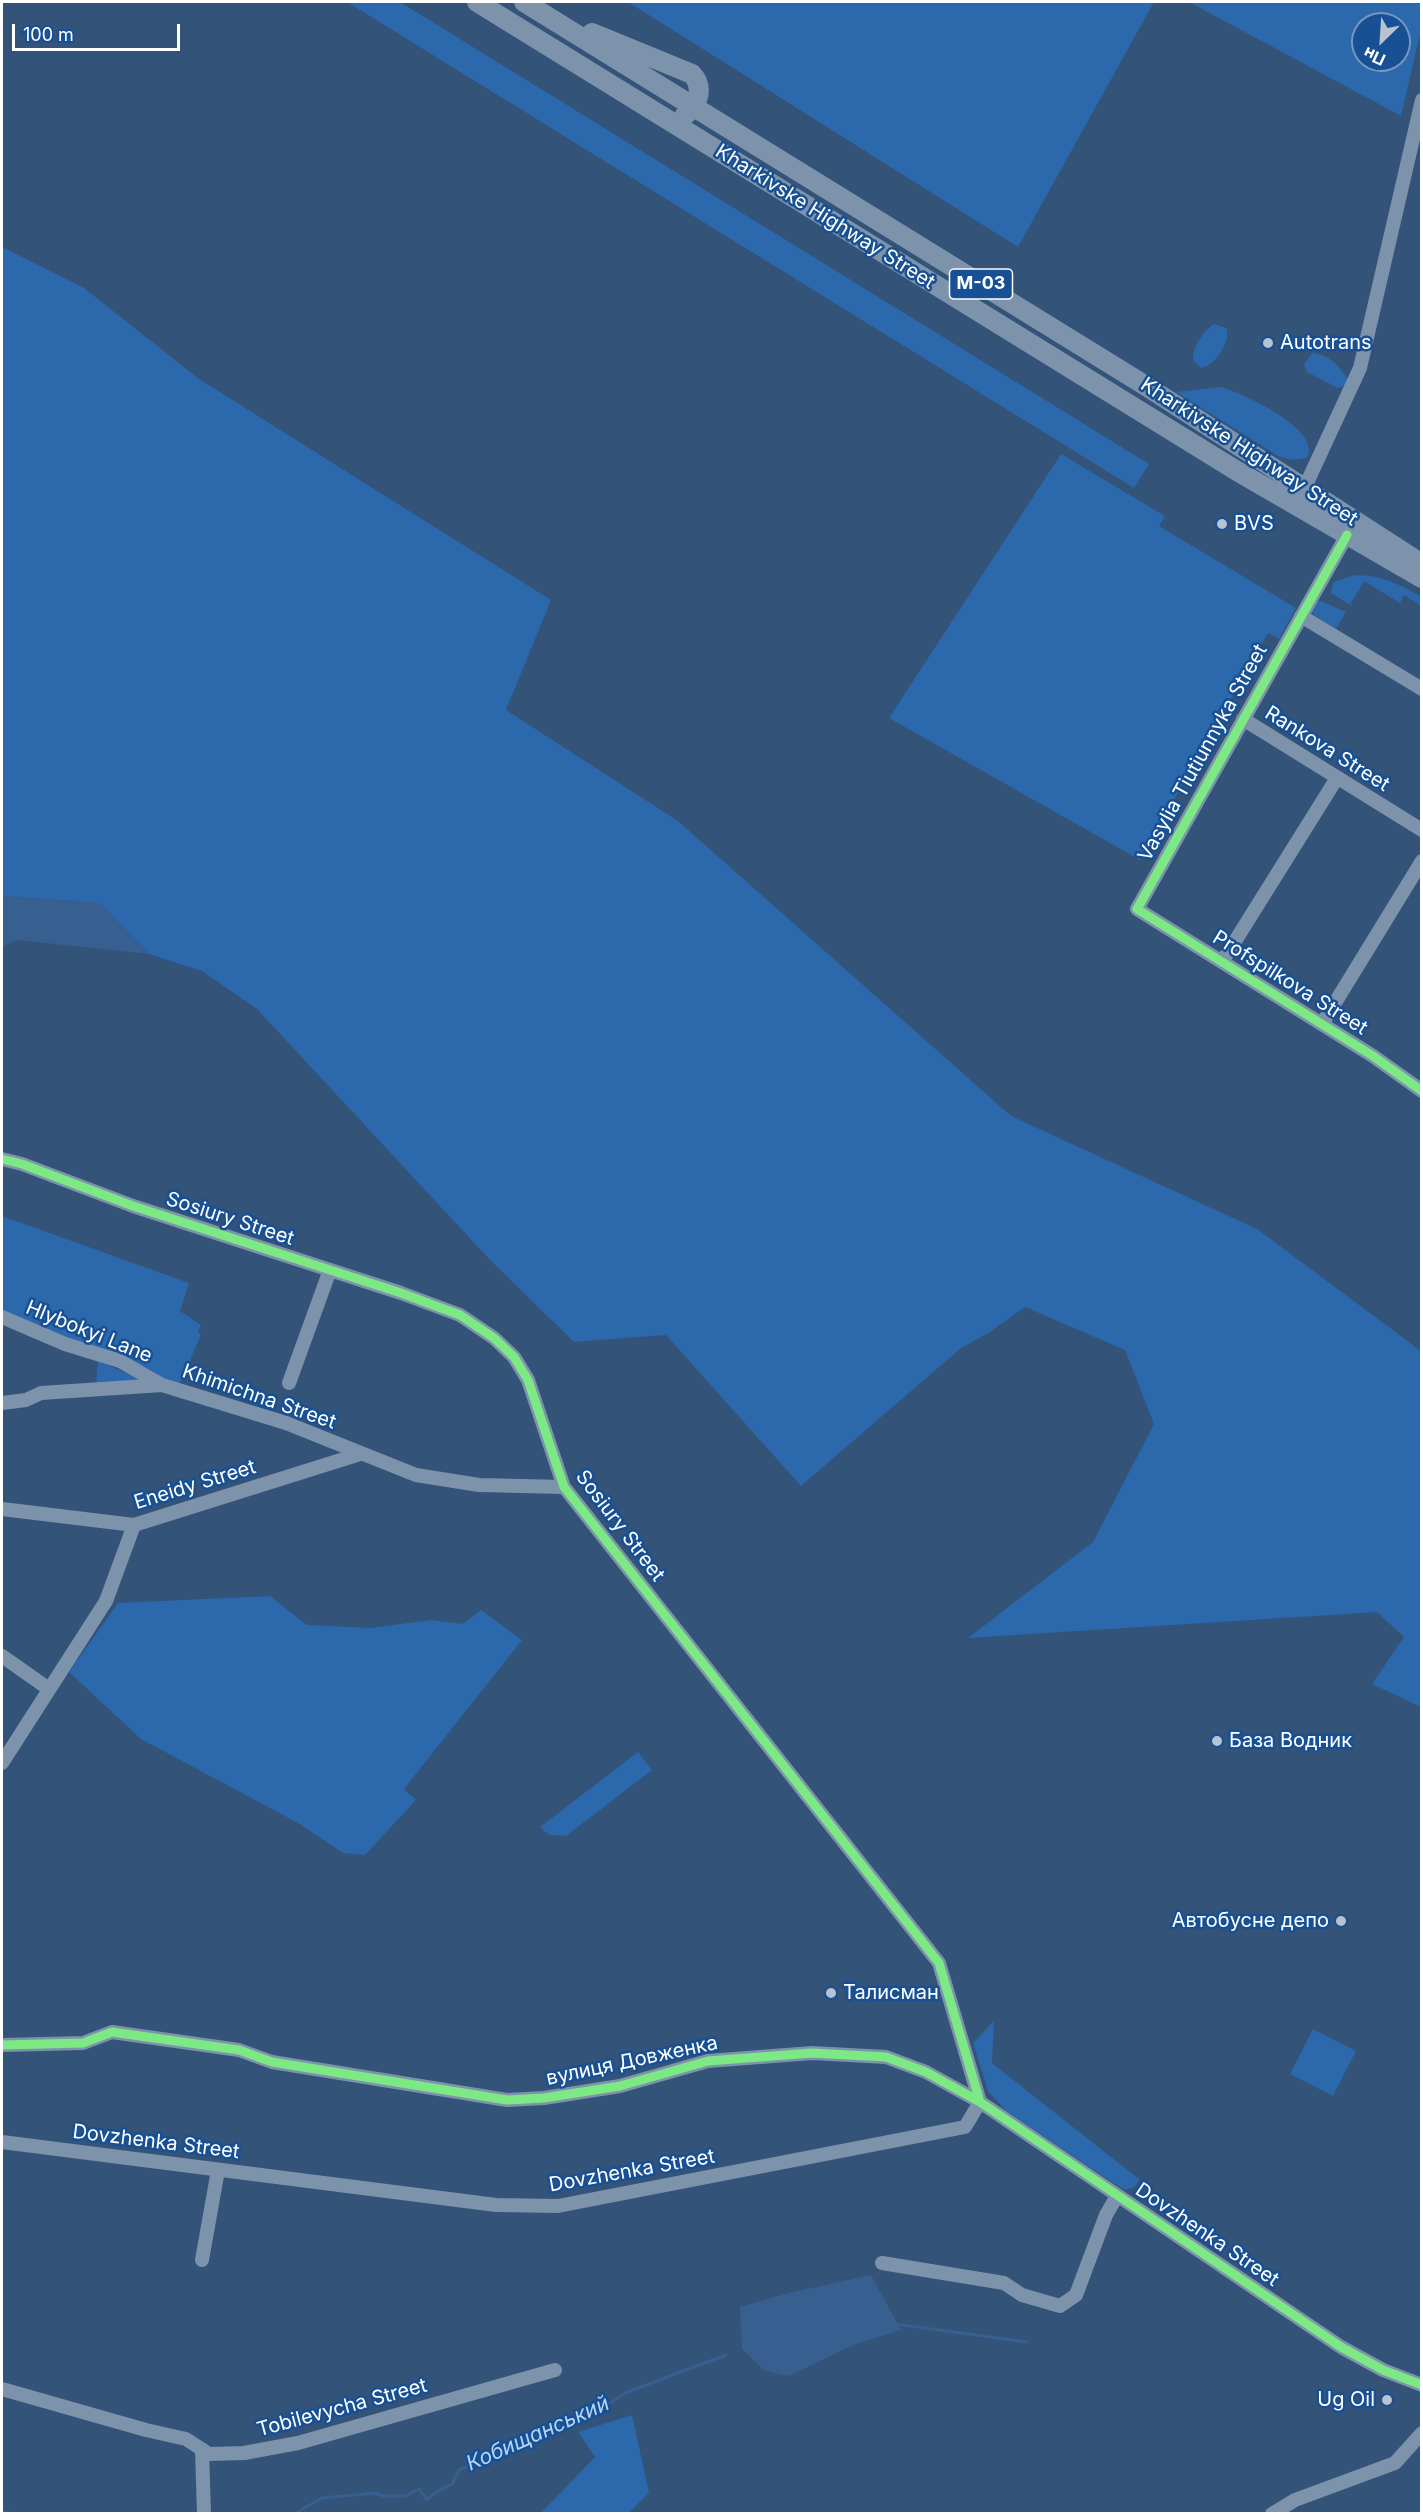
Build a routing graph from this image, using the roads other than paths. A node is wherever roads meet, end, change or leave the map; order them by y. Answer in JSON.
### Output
{"nodes":[{"id":1,"x":477,"y":2,"type":"edge"},
{"id":2,"x":524,"y":2,"type":"edge"},
{"id":3,"x":545,"y":15,"type":"junction"},
{"id":4,"x":1422,"y":100,"type":"edge"},
{"id":5,"x":694,"y":106,"type":"junction"},
{"id":6,"x":661,"y":116,"type":"junction"},
{"id":7,"x":1305,"y":487,"type":"junction"},
{"id":8,"x":1351,"y":527,"type":"junction"},
{"id":9,"x":1422,"y":564,"type":"edge"},
{"id":10,"x":1422,"y":578,"type":"edge"},
{"id":11,"x":1301,"y":616,"type":"junction"},
{"id":12,"x":1422,"y":689,"type":"edge"},
{"id":13,"x":1243,"y":719,"type":"junction"},
{"id":14,"x":1337,"y":778,"type":"junction"},
{"id":15,"x":1422,"y":830,"type":"edge"},
{"id":16,"x":1422,"y":861,"type":"edge"},
{"id":17,"x":1137,"y":909,"type":"joint"},
{"id":18,"x":1222,"y":962,"type":"junction"},
{"id":19,"x":1322,"y":1024,"type":"junction"},
{"id":20,"x":1421,"y":1089,"type":"edge"},
{"id":21,"x":2,"y":1159,"type":"edge"},
{"id":22,"x":330,"y":1270,"type":"junction"},
{"id":23,"x":2,"y":1317,"type":"edge"},
{"id":24,"x":289,"y":1383,"type":"dead end"},
{"id":25,"x":162,"y":1384,"type":"junction"},
{"id":26,"x":2,"y":1403,"type":"edge"},
{"id":27,"x":360,"y":1454,"type":"junction"},
{"id":28,"x":564,"y":1487,"type":"junction"},
{"id":29,"x":2,"y":1509,"type":"edge"},
{"id":30,"x":134,"y":1525,"type":"junction"},
{"id":31,"x":2,"y":1656,"type":"edge"},
{"id":32,"x":49,"y":1689,"type":"junction"},
{"id":33,"x":2,"y":1763,"type":"edge"},
{"id":34,"x":2,"y":2044,"type":"edge"},
{"id":35,"x":980,"y":2102,"type":"junction"},
{"id":36,"x":2,"y":2142,"type":"edge"},
{"id":37,"x":218,"y":2170,"type":"junction"},
{"id":38,"x":1117,"y":2196,"type":"junction"},
{"id":39,"x":202,"y":2260,"type":"dead end"},
{"id":40,"x":882,"y":2263,"type":"dead end"},
{"id":41,"x":555,"y":2370,"type":"dead end"},
{"id":42,"x":1422,"y":2385,"type":"edge"},
{"id":43,"x":2,"y":2390,"type":"edge"},
{"id":44,"x":1422,"y":2433,"type":"edge"},
{"id":45,"x":202,"y":2449,"type":"junction"},
{"id":46,"x":204,"y":2514,"type":"edge"},
{"id":47,"x":1272,"y":2514,"type":"edge"}],
"edges":[{"from":1,"to":6,"type":"highway","name":"Kharkivske Highway Street","number":"М-03"},
{"from":2,"to":3,"type":"highway","name":"Kharkivske Highway Street","number":"М-03"},
{"from":3,"to":5,"type":"highway","name":"Kharkivske Highway Street","number":"М-03"},
{"from":3,"to":5,"type":"highway"},
{"from":4,"to":7,"type":"street"},
{"from":5,"to":6,"type":"highway"},
{"from":5,"to":7,"type":"highway","name":"Kharkivske Highway Street","number":"М-03"},
{"from":6,"to":8,"type":"highway","name":"Kharkivske Highway Street","number":"М-03"},
{"from":7,"to":8,"type":"highway","name":"Kharkivske Highway Street","number":"М-03"},
{"from":8,"to":9,"type":"highway","name":"Kharkivske Highway Street","number":"М-03"},
{"from":8,"to":10,"type":"highway","name":"Kharkivske Highway Street","number":"М-03"},
{"from":8,"to":11,"type":"street","name":"Vasylia Tiutiunnyka Street"},
{"from":11,"to":12,"type":"street"},
{"from":11,"to":13,"type":"street","name":"Vasylia Tiutiunnyka Street"},
{"from":13,"to":14,"type":"street","name":"Rankova Street"},
{"from":13,"to":17,"type":"street","name":"Vasylia Tiutiunnyka Street"},
{"from":14,"to":15,"type":"street","name":"Rankova Street"},
{"from":14,"to":18,"type":"street"},
{"from":16,"to":19,"type":"street"},
{"from":17,"to":18,"type":"street","name":"Profspilkova Street"},
{"from":18,"to":19,"type":"street","name":"Profspilkova Street"},
{"from":19,"to":20,"type":"street","name":"Profspilkova Street"},
{"from":21,"to":22,"type":"street","name":"Sosiury Street"},
{"from":22,"to":24,"type":"street"},
{"from":22,"to":28,"type":"street","name":"Sosiury Street"},
{"from":23,"to":25,"type":"street","name":"Hlybokyi Lane"},
{"from":25,"to":26,"type":"street","name":"Khimichna Street"},
{"from":25,"to":27,"type":"street","name":"Khimichna Street"},
{"from":27,"to":28,"type":"street"},
{"from":27,"to":30,"type":"street","name":"Eneidy Street"},
{"from":28,"to":35,"type":"street","name":"Sosiury Street"},
{"from":29,"to":30,"type":"street","name":"Eneidy Street"},
{"from":30,"to":32,"type":"street"},
{"from":31,"to":32,"type":"street"},
{"from":32,"to":33,"type":"street"},
{"from":34,"to":35,"type":"street","name":"вулиця Довженка"},
{"from":35,"to":37,"type":"street","name":"Dovzhenka Street"},
{"from":35,"to":38,"type":"street","name":"Dovzhenka Street"},
{"from":36,"to":37,"type":"street","name":"Dovzhenka Street"},
{"from":37,"to":39,"type":"street"},
{"from":38,"to":40,"type":"street","name":"Dovzhenka Street"},
{"from":38,"to":42,"type":"street","name":"Dovzhenka Street"},
{"from":41,"to":45,"type":"street","name":"Tobilevycha Street"},
{"from":43,"to":45,"type":"street","name":"Tobilevycha Street"},
{"from":44,"to":47,"type":"street"},
{"from":45,"to":46,"type":"street"}]}
